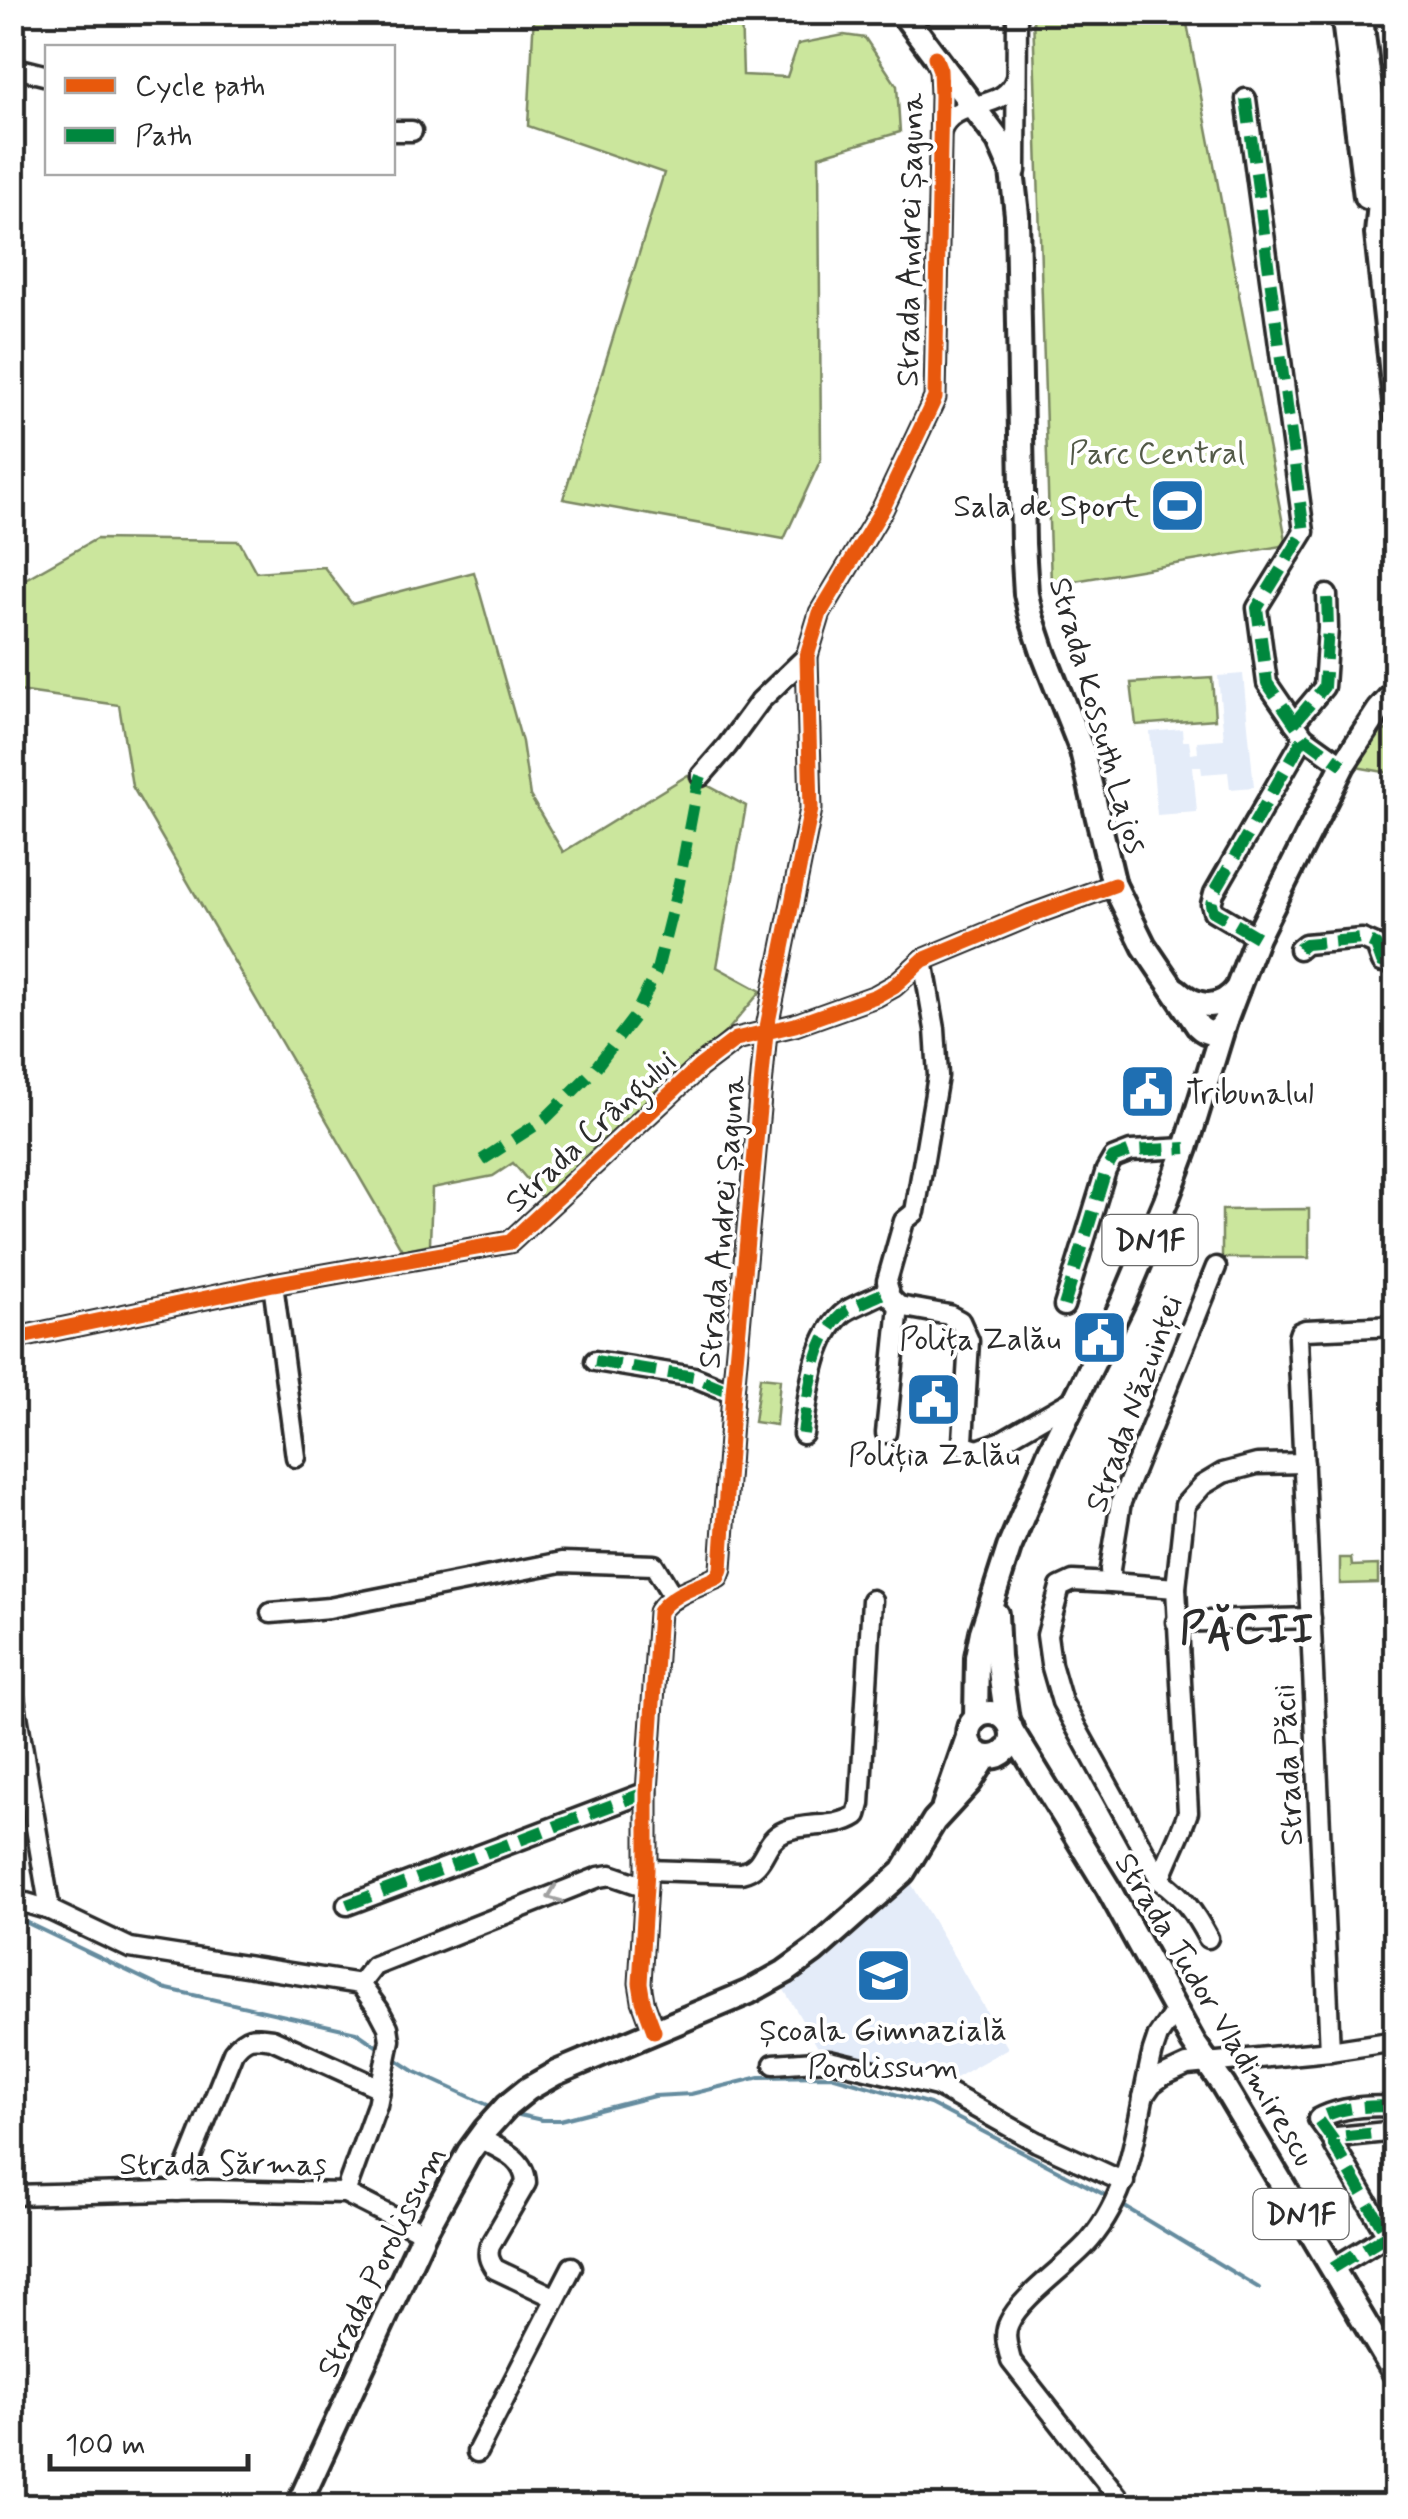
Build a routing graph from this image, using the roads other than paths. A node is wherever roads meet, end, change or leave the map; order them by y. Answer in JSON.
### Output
{"nodes":[{"id":1,"x":902,"y":12,"type":"edge"},
{"id":2,"x":1016,"y":12,"type":"edge"},
{"id":3,"x":1343,"y":12,"type":"edge"},
{"id":4,"x":1360,"y":12,"type":"edge"},
{"id":5,"x":935,"y":57,"type":"junction"},
{"id":6,"x":12,"y":66,"type":"edge"},
{"id":7,"x":45,"y":75,"type":"edge"},
{"id":8,"x":1016,"y":78,"type":"junction"},
{"id":9,"x":1246,"y":99,"type":"dead end"},
{"id":10,"x":973,"y":106,"type":"junction"},
{"id":11,"x":395,"y":131,"type":"edge"},
{"id":12,"x":412,"y":131,"type":"dead end"},
{"id":13,"x":940,"y":131,"type":"junction"},
{"id":14,"x":1016,"y":192,"type":"junction"},
{"id":15,"x":1377,"y":234,"type":"junction"},
{"id":16,"x":1396,"y":412,"type":"edge"},
{"id":17,"x":1327,"y":596,"type":"dead end"},
{"id":18,"x":807,"y":656,"type":"junction"},
{"id":19,"x":1396,"y":668,"type":"edge"},
{"id":20,"x":1396,"y":692,"type":"edge"},
{"id":21,"x":1387,"y":716,"type":"edge"},
{"id":22,"x":1299,"y":730,"type":"junction"},
{"id":23,"x":1343,"y":765,"type":"junction"},
{"id":24,"x":701,"y":776,"type":"dead end"},
{"id":25,"x":1114,"y":884,"type":"junction"},
{"id":26,"x":1257,"y":937,"type":"junction"},
{"id":27,"x":1299,"y":950,"type":"dead end"},
{"id":28,"x":924,"y":960,"type":"junction"},
{"id":29,"x":1389,"y":962,"type":"edge"},
{"id":30,"x":1164,"y":978,"type":"junction"},
{"id":31,"x":1237,"y":989,"type":"junction"},
{"id":32,"x":1190,"y":1015,"type":"junction"},
{"id":33,"x":1225,"y":1021,"type":"junction"},
{"id":34,"x":766,"y":1032,"type":"junction"},
{"id":35,"x":1208,"y":1077,"type":"junction"},
{"id":36,"x":1186,"y":1148,"type":"junction"},
{"id":37,"x":1216,"y":1267,"type":"dead end"},
{"id":38,"x":273,"y":1284,"type":"junction"},
{"id":39,"x":894,"y":1299,"type":"junction"},
{"id":40,"x":1064,"y":1306,"type":"dead end"},
{"id":41,"x":1396,"y":1326,"type":"edge"},
{"id":42,"x":12,"y":1339,"type":"edge"},
{"id":43,"x":595,"y":1361,"type":"dead end"},
{"id":44,"x":733,"y":1393,"type":"junction"},
{"id":45,"x":1078,"y":1397,"type":"junction"},
{"id":46,"x":886,"y":1433,"type":"dead end"},
{"id":47,"x":804,"y":1434,"type":"dead end"},
{"id":48,"x":296,"y":1457,"type":"dead end"},
{"id":49,"x":1304,"y":1463,"type":"junction"},
{"id":50,"x":998,"y":1579,"type":"junction"},
{"id":51,"x":1111,"y":1583,"type":"junction"},
{"id":52,"x":1176,"y":1588,"type":"junction"},
{"id":53,"x":674,"y":1598,"type":"junction"},
{"id":54,"x":872,"y":1600,"type":"dead end"},
{"id":55,"x":270,"y":1613,"type":"dead end"},
{"id":56,"x":1310,"y":1618,"type":"junction"},
{"id":57,"x":1176,"y":1622,"type":"junction"},
{"id":58,"x":12,"y":1686,"type":"edge"},
{"id":59,"x":1010,"y":1727,"type":"junction"},
{"id":60,"x":972,"y":1728,"type":"junction"},
{"id":61,"x":989,"y":1757,"type":"junction"},
{"id":62,"x":1040,"y":1781,"type":"junction"},
{"id":63,"x":646,"y":1792,"type":"junction"},
{"id":64,"x":943,"y":1810,"type":"junction"},
{"id":65,"x":647,"y":1878,"type":"junction"},
{"id":66,"x":1160,"y":1880,"type":"junction"},
{"id":67,"x":12,"y":1903,"type":"edge"},
{"id":68,"x":347,"y":1905,"type":"dead end"},
{"id":69,"x":50,"y":1910,"type":"junction"},
{"id":70,"x":1208,"y":1938,"type":"dead end"},
{"id":71,"x":360,"y":1984,"type":"junction"},
{"id":72,"x":1175,"y":2012,"type":"junction"},
{"id":73,"x":654,"y":2031,"type":"junction"},
{"id":74,"x":1396,"y":2041,"type":"edge"},
{"id":75,"x":1330,"y":2051,"type":"junction"},
{"id":76,"x":1208,"y":2062,"type":"junction"},
{"id":77,"x":774,"y":2064,"type":"dead end"},
{"id":78,"x":380,"y":2088,"type":"junction"},
{"id":79,"x":1143,"y":2097,"type":"junction"},
{"id":80,"x":1396,"y":2107,"type":"edge"},
{"id":81,"x":1396,"y":2131,"type":"edge"},
{"id":82,"x":480,"y":2138,"type":"junction"},
{"id":83,"x":1334,"y":2141,"type":"junction"},
{"id":84,"x":1122,"y":2187,"type":"junction"},
{"id":85,"x":178,"y":2191,"type":"junction"},
{"id":86,"x":12,"y":2194,"type":"edge"},
{"id":87,"x":345,"y":2194,"type":"junction"},
{"id":88,"x":424,"y":2232,"type":"junction"},
{"id":89,"x":572,"y":2267,"type":"dead end"},
{"id":90,"x":1333,"y":2268,"type":"junction"},
{"id":91,"x":556,"y":2298,"type":"junction"},
{"id":92,"x":1396,"y":2375,"type":"edge"},
{"id":93,"x":477,"y":2452,"type":"dead end"},
{"id":94,"x":298,"y":2506,"type":"edge"},
{"id":95,"x":1126,"y":2506,"type":"edge"}],
"edges":[{"from":1,"to":5,"type":"main road","name":"Strada Kossuth Lajos","number":"DN1F"},
{"from":2,"to":8,"type":"street"},
{"from":3,"to":15,"type":"main road"},
{"from":4,"to":15,"type":"main road"},
{"from":5,"to":10,"type":"main road","name":"Strada Kossuth Lajos","number":"DN1F"},
{"from":5,"to":13,"type":"street","name":"Strada Andrei Șaguna"},
{"from":6,"to":7,"type":"street"},
{"from":8,"to":10,"type":"street","name":"Strada Andrei Șaguna"},
{"from":8,"to":14,"type":"street"},
{"from":9,"to":22,"type":"street"},
{"from":10,"to":13,"type":"street","name":"Strada Andrei Șaguna"},
{"from":10,"to":14,"type":"main road","name":"Strada Kossuth Lajos","number":"DN1F"},
{"from":11,"to":12,"type":"street"},
{"from":13,"to":18,"type":"street","name":"Strada Andrei Șaguna"},
{"from":14,"to":25,"type":"main road","name":"Strada Kossuth Lajos","number":"DN1F"},
{"from":15,"to":16,"type":"main road"},
{"from":17,"to":22,"type":"street"},
{"from":18,"to":24,"type":"street"},
{"from":18,"to":34,"type":"street","name":"Strada Andrei Șaguna"},
{"from":19,"to":21,"type":"main road"},
{"from":20,"to":21,"type":"main road","name":"Strada Tudor Vladimirescu"},
{"from":21,"to":23,"type":"main road","name":"Strada Tudor Vladimirescu"},
{"from":22,"to":23,"type":"street"},
{"from":22,"to":26,"type":"street"},
{"from":23,"to":26,"type":"main road","name":"Strada Tudor Vladimirescu"},
{"from":25,"to":28,"type":"street","name":"Strada Crângului"},
{"from":25,"to":30,"type":"main road","name":"Strada Kossuth Lajos","number":"DN1F"},
{"from":26,"to":31,"type":"main road","name":"Strada Tudor Vladimirescu"},
{"from":27,"to":29,"type":"street"},
{"from":28,"to":34,"type":"street","name":"Strada Crângului"},
{"from":28,"to":39,"type":"street"},
{"from":30,"to":31,"type":"main road","name":"Strada Kossuth Lajos"},
{"from":30,"to":32,"type":"main road","name":"Strada Kossuth Lajos","number":"DN1F"},
{"from":31,"to":33,"type":"main road","name":"Strada Tudor Vladimirescu"},
{"from":32,"to":33,"type":"main road"},
{"from":32,"to":35,"type":"main road","name":"Strada Kossuth Lajos","number":"DN1F"},
{"from":33,"to":35,"type":"main road","name":"Strada Tudor Vladimirescu"},
{"from":34,"to":38,"type":"street","name":"Strada Crângului"},
{"from":34,"to":44,"type":"street","name":"Strada Andrei Șaguna"},
{"from":35,"to":36,"type":"main road","name":"Strada Tudor Vladimirescu","number":"DN1F"},
{"from":36,"to":40,"type":"street"},
{"from":36,"to":45,"type":"main road","name":"Strada Tudor Vladimirescu","number":"DN1F"},
{"from":37,"to":51,"type":"street","name":"Strada Năzuinței"},
{"from":38,"to":42,"type":"street","name":"Strada Crângului"},
{"from":38,"to":48,"type":"street"},
{"from":39,"to":45,"type":"street"},
{"from":39,"to":46,"type":"street"},
{"from":39,"to":47,"type":"street"},
{"from":41,"to":49,"type":"street","name":"Strada Păcii"},
{"from":43,"to":44,"type":"street"},
{"from":44,"to":53,"type":"street","name":"Strada Andrei Șaguna"},
{"from":45,"to":50,"type":"main road","name":"Strada Tudor Vladimirescu","number":"DN1F"},
{"from":49,"to":52,"type":"street"},
{"from":49,"to":56,"type":"street","name":"Strada Păcii"},
{"from":50,"to":59,"type":"main road","name":"Strada Tudor Vladimirescu","number":"DN1F"},
{"from":50,"to":60,"type":"main road","name":"Strada Tudor Vladimirescu","number":"DN1F"},
{"from":51,"to":52,"type":"street"},
{"from":51,"to":66,"type":"street"},
{"from":52,"to":57,"type":"street"},
{"from":53,"to":55,"type":"street"},
{"from":53,"to":63,"type":"street"},
{"from":54,"to":65,"type":"street"},
{"from":56,"to":57,"type":"street"},
{"from":56,"to":75,"type":"street","name":"Strada Păcii"},
{"from":57,"to":66,"type":"street"},
{"from":58,"to":69,"type":"street"},
{"from":59,"to":60,"type":"main road"},
{"from":59,"to":61,"type":"main road"},
{"from":59,"to":62,"type":"main road","name":"Strada Tudor Vladimirescu","number":"DN1F"},
{"from":60,"to":61,"type":"main road"},
{"from":60,"to":64,"type":"main road","name":"Strada Porolissum"},
{"from":61,"to":62,"type":"main road"},
{"from":61,"to":64,"type":"main road","name":"Strada Porolissum"},
{"from":62,"to":72,"type":"main road","name":"Strada Tudor Vladimirescu","number":"DN1F"},
{"from":63,"to":65,"type":"street"},
{"from":63,"to":68,"type":"street"},
{"from":64,"to":73,"type":"main road","name":"Strada Porolissum"},
{"from":65,"to":71,"type":"street","one_way":true},
{"from":65,"to":73,"type":"street"},
{"from":66,"to":70,"type":"street"},
{"from":67,"to":69,"type":"street"},
{"from":69,"to":71,"type":"street"},
{"from":71,"to":78,"type":"street"},
{"from":72,"to":76,"type":"main road","name":"Strada Tudor Vladimirescu","number":"DN1F"},
{"from":72,"to":79,"type":"street"},
{"from":73,"to":82,"type":"main road","name":"Strada Porolissum"},
{"from":74,"to":75,"type":"street"},
{"from":75,"to":76,"type":"street"},
{"from":76,"to":79,"type":"street"},
{"from":76,"to":90,"type":"main road","name":"Strada Tudor Vladimirescu","number":"DN1F"},
{"from":77,"to":84,"type":"street"},
{"from":78,"to":85,"type":"street"},
{"from":78,"to":87,"type":"street"},
{"from":79,"to":84,"type":"street"},
{"from":80,"to":83,"type":"street"},
{"from":81,"to":83,"type":"street"},
{"from":82,"to":88,"type":"main road","name":"Strada Porolissum"},
{"from":82,"to":91,"type":"street"},
{"from":83,"to":90,"type":"street"},
{"from":84,"to":95,"type":"street"},
{"from":85,"to":86,"type":"street","name":"Strada Sărmaș"},
{"from":85,"to":87,"type":"street","name":"Strada Sărmaș"},
{"from":87,"to":88,"type":"street","name":"Strada Sărmaș"},
{"from":88,"to":94,"type":"main road","name":"Strada Porolissum"},
{"from":89,"to":91,"type":"street"},
{"from":90,"to":92,"type":"main road","name":"Strada Tudor Vladimirescu","number":"DN1F"},
{"from":91,"to":93,"type":"street"}]}
